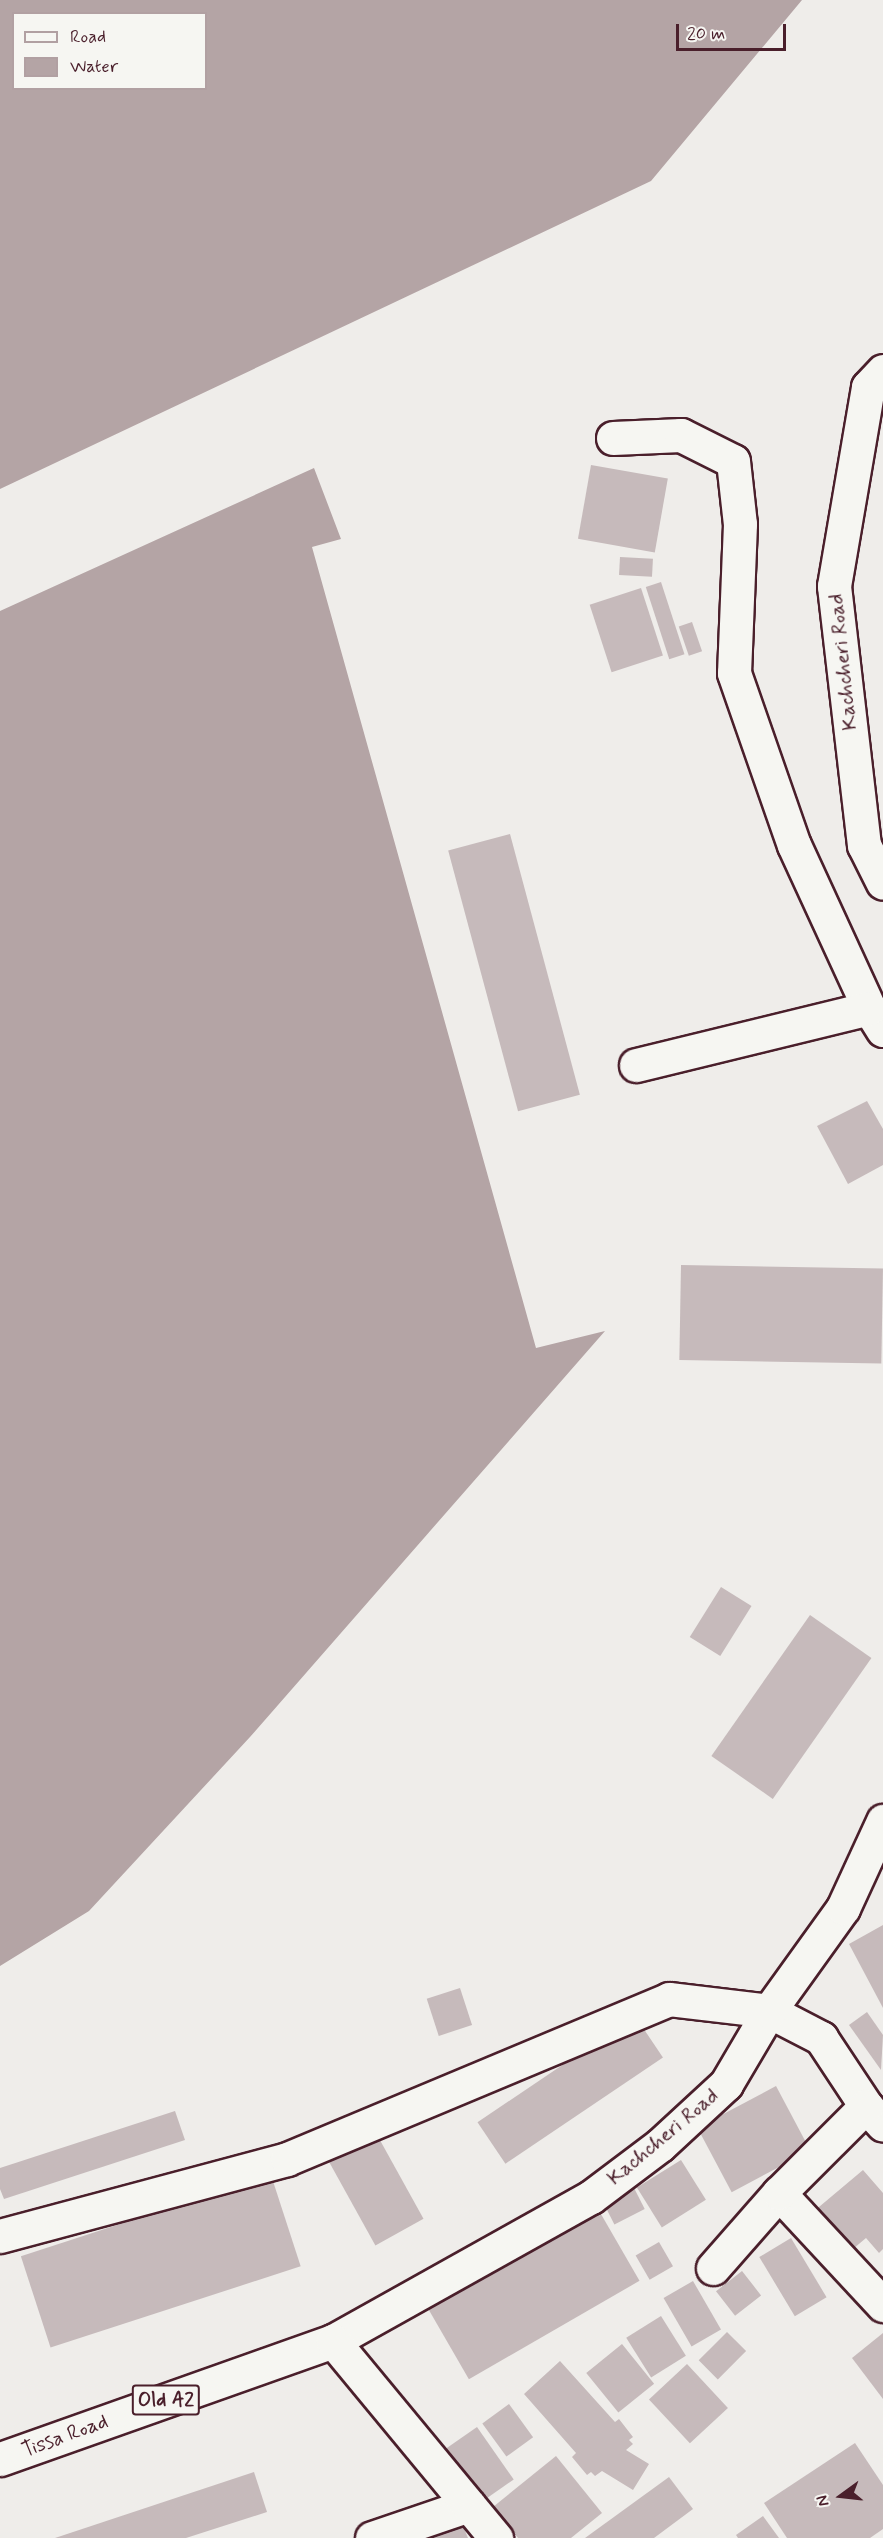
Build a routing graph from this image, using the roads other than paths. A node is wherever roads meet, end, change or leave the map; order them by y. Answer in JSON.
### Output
{"nodes":[{"id":1,"x":883,"y":371,"type":"edge"},
{"id":2,"x":613,"y":438,"type":"dead end"},
{"id":3,"x":883,"y":883,"type":"edge"},
{"id":4,"x":876,"y":1019,"type":"edge"},
{"id":5,"x":636,"y":1065,"type":"dead end"},
{"id":6,"x":883,"y":1821,"type":"edge"},
{"id":7,"x":769,"y":2011,"type":"junction"},
{"id":8,"x":875,"y":2116,"type":"edge"},
{"id":9,"x":779,"y":2193,"type":"junction"},
{"id":10,"x":0,"y":2236,"type":"edge"},
{"id":11,"x":712,"y":2268,"type":"dead end"},
{"id":12,"x":883,"y":2305,"type":"edge"},
{"id":13,"x":333,"y":2341,"type":"junction"},
{"id":14,"x":0,"y":2459,"type":"edge"},
{"id":15,"x":468,"y":2505,"type":"junction"},
{"id":16,"x":372,"y":2538,"type":"edge"},
{"id":17,"x":496,"y":2538,"type":"edge"}],
"edges":[{"from":1,"to":3,"type":"main road","name":"Kachcheri Road"},
{"from":2,"to":4,"type":"main road"},
{"from":4,"to":5,"type":"main road"},
{"from":6,"to":7,"type":"main road","name":"Kachcheri Road"},
{"from":7,"to":8,"type":"main road"},
{"from":7,"to":10,"type":"main road"},
{"from":7,"to":13,"type":"main road","name":"Kachcheri Road"},
{"from":8,"to":9,"type":"main road"},
{"from":9,"to":11,"type":"main road"},
{"from":9,"to":12,"type":"main road"},
{"from":13,"to":14,"type":"main road","name":"Tissa Road","number":"Old A2"},
{"from":13,"to":15,"type":"main road"},
{"from":15,"to":16,"type":"main road"},
{"from":15,"to":17,"type":"main road"}]}
